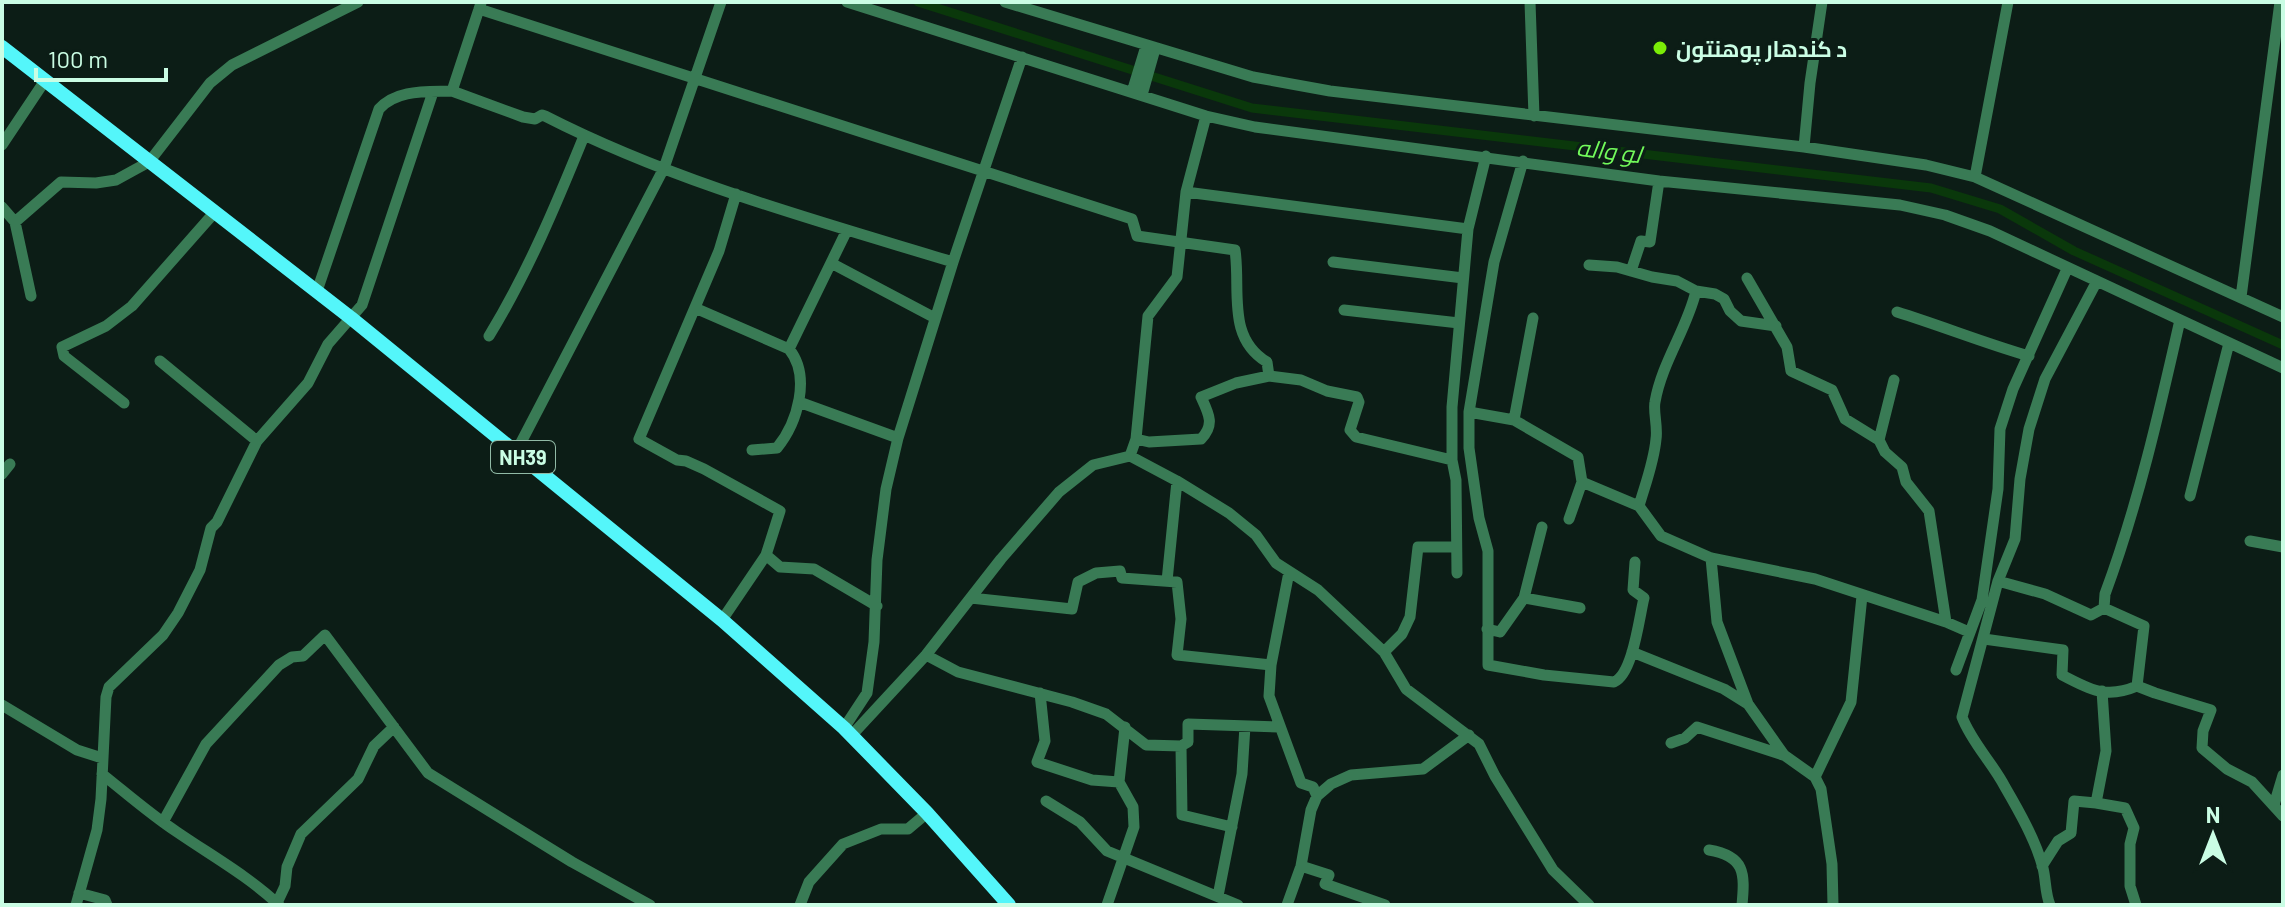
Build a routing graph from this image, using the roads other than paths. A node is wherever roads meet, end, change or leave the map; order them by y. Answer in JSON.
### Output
{"nodes":[{"id":1,"x":358,"y":2,"type":"edge"},
{"id":2,"x":721,"y":2,"type":"edge"},
{"id":3,"x":847,"y":2,"type":"edge"},
{"id":4,"x":1005,"y":2,"type":"edge"},
{"id":5,"x":1530,"y":2,"type":"edge"},
{"id":6,"x":1822,"y":2,"type":"edge"},
{"id":7,"x":2008,"y":2,"type":"edge"},
{"id":8,"x":2280,"y":2,"type":"edge"},
{"id":9,"x":480,"y":5,"type":"edge"},
{"id":10,"x":2279,"y":27,"type":"edge"},
{"id":11,"x":2,"y":47,"type":"edge"},
{"id":12,"x":1150,"y":48,"type":"junction"},
{"id":13,"x":1022,"y":57,"type":"junction"},
{"id":14,"x":696,"y":79,"type":"junction"},
{"id":15,"x":44,"y":82,"type":"junction"},
{"id":16,"x":452,"y":91,"type":"junction"},
{"id":17,"x":433,"y":92,"type":"junction"},
{"id":18,"x":1137,"y":94,"type":"junction"},
{"id":19,"x":1206,"y":116,"type":"junction"},
{"id":20,"x":1534,"y":116,"type":"junction"},
{"id":21,"x":584,"y":136,"type":"junction"},
{"id":22,"x":2,"y":145,"type":"edge"},
{"id":23,"x":1804,"y":147,"type":"junction"},
{"id":24,"x":1486,"y":156,"type":"junction"},
{"id":25,"x":1523,"y":161,"type":"junction"},
{"id":26,"x":149,"y":162,"type":"junction"},
{"id":27,"x":664,"y":168,"type":"junction"},
{"id":28,"x":984,"y":172,"type":"junction"},
{"id":29,"x":1975,"y":177,"type":"junction"},
{"id":30,"x":1659,"y":181,"type":"junction"},
{"id":31,"x":1186,"y":192,"type":"junction"},
{"id":32,"x":736,"y":194,"type":"junction"},
{"id":33,"x":2,"y":207,"type":"edge"},
{"id":34,"x":214,"y":213,"type":"junction"},
{"id":35,"x":15,"y":222,"type":"junction"},
{"id":36,"x":1468,"y":229,"type":"junction"},
{"id":37,"x":847,"y":230,"type":"junction"},
{"id":38,"x":1181,"y":241,"type":"junction"},
{"id":39,"x":953,"y":262,"type":"junction"},
{"id":40,"x":1333,"y":262,"type":"dead end"},
{"id":41,"x":831,"y":263,"type":"junction"},
{"id":42,"x":1589,"y":265,"type":"dead end"},
{"id":43,"x":2067,"y":269,"type":"junction"},
{"id":44,"x":1631,"y":271,"type":"junction"},
{"id":45,"x":1463,"y":278,"type":"junction"},
{"id":46,"x":1747,"y":278,"type":"dead end"},
{"id":47,"x":2097,"y":281,"type":"junction"},
{"id":48,"x":317,"y":291,"type":"junction"},
{"id":49,"x":1696,"y":291,"type":"junction"},
{"id":50,"x":31,"y":296,"type":"dead end"},
{"id":51,"x":2241,"y":297,"type":"junction"},
{"id":52,"x":695,"y":308,"type":"junction"},
{"id":53,"x":1344,"y":310,"type":"dead end"},
{"id":54,"x":1897,"y":312,"type":"dead end"},
{"id":55,"x":2283,"y":317,"type":"edge"},
{"id":56,"x":351,"y":318,"type":"junction"},
{"id":57,"x":935,"y":318,"type":"junction"},
{"id":58,"x":1533,"y":318,"type":"dead end"},
{"id":59,"x":2180,"y":320,"type":"junction"},
{"id":60,"x":1459,"y":323,"type":"junction"},
{"id":61,"x":1776,"y":326,"type":"junction"},
{"id":62,"x":489,"y":336,"type":"dead end"},
{"id":63,"x":2229,"y":343,"type":"junction"},
{"id":64,"x":789,"y":349,"type":"junction"},
{"id":65,"x":2029,"y":356,"type":"junction"},
{"id":66,"x":160,"y":361,"type":"dead end"},
{"id":67,"x":2283,"y":368,"type":"edge"},
{"id":68,"x":1269,"y":376,"type":"junction"},
{"id":69,"x":1894,"y":380,"type":"dead end"},
{"id":70,"x":799,"y":402,"type":"junction"},
{"id":71,"x":124,"y":403,"type":"dead end"},
{"id":72,"x":1469,"y":412,"type":"junction"},
{"id":73,"x":1514,"y":420,"type":"junction"},
{"id":74,"x":898,"y":438,"type":"junction"},
{"id":75,"x":1136,"y":439,"type":"junction"},
{"id":76,"x":1879,"y":440,"type":"junction"},
{"id":77,"x":257,"y":441,"type":"junction"},
{"id":78,"x":752,"y":450,"type":"dead end"},
{"id":79,"x":516,"y":452,"type":"junction"},
{"id":80,"x":1130,"y":456,"type":"junction"},
{"id":81,"x":1452,"y":460,"type":"junction"},
{"id":82,"x":10,"y":464,"type":"dead end"},
{"id":83,"x":2,"y":474,"type":"edge"},
{"id":84,"x":1177,"y":481,"type":"junction"},
{"id":85,"x":1582,"y":482,"type":"junction"},
{"id":86,"x":2190,"y":496,"type":"dead end"},
{"id":87,"x":1639,"y":506,"type":"junction"},
{"id":88,"x":1569,"y":519,"type":"dead end"},
{"id":89,"x":1542,"y":527,"type":"dead end"},
{"id":90,"x":2250,"y":541,"type":"dead end"},
{"id":91,"x":1456,"y":547,"type":"junction"},
{"id":92,"x":2283,"y":547,"type":"edge"},
{"id":93,"x":766,"y":555,"type":"junction"},
{"id":94,"x":1711,"y":558,"type":"junction"},
{"id":95,"x":1635,"y":562,"type":"dead end"},
{"id":96,"x":1289,"y":572,"type":"junction"},
{"id":97,"x":1457,"y":573,"type":"dead end"},
{"id":98,"x":1167,"y":581,"type":"junction"},
{"id":99,"x":1998,"y":581,"type":"junction"},
{"id":100,"x":1862,"y":596,"type":"junction"},
{"id":101,"x":971,"y":598,"type":"junction"},
{"id":102,"x":1524,"y":598,"type":"junction"},
{"id":103,"x":877,"y":606,"type":"junction"},
{"id":104,"x":1580,"y":608,"type":"dead end"},
{"id":105,"x":2104,"y":608,"type":"junction"},
{"id":106,"x":722,"y":620,"type":"junction"},
{"id":107,"x":1946,"y":622,"type":"junction"},
{"id":108,"x":1487,"y":629,"type":"junction"},
{"id":109,"x":1969,"y":632,"type":"junction"},
{"id":110,"x":1984,"y":639,"type":"junction"},
{"id":111,"x":1384,"y":652,"type":"junction"},
{"id":112,"x":1632,"y":652,"type":"junction"},
{"id":113,"x":926,"y":655,"type":"junction"},
{"id":114,"x":1271,"y":665,"type":"junction"},
{"id":115,"x":1956,"y":670,"type":"dead end"},
{"id":116,"x":2137,"y":686,"type":"junction"},
{"id":117,"x":2102,"y":691,"type":"junction"},
{"id":118,"x":1040,"y":693,"type":"junction"},
{"id":119,"x":1748,"y":704,"type":"junction"},
{"id":120,"x":2,"y":705,"type":"edge"},
{"id":121,"x":1245,"y":726,"type":"junction"},
{"id":122,"x":394,"y":727,"type":"junction"},
{"id":123,"x":1125,"y":727,"type":"junction"},
{"id":124,"x":1279,"y":727,"type":"junction"},
{"id":125,"x":847,"y":732,"type":"junction"},
{"id":126,"x":1469,"y":735,"type":"junction"},
{"id":127,"x":1671,"y":743,"type":"dead end"},
{"id":128,"x":1181,"y":746,"type":"junction"},
{"id":129,"x":1784,"y":755,"type":"junction"},
{"id":130,"x":102,"y":758,"type":"junction"},
{"id":131,"x":102,"y":774,"type":"junction"},
{"id":132,"x":2283,"y":775,"type":"edge"},
{"id":133,"x":1815,"y":777,"type":"junction"},
{"id":134,"x":1119,"y":782,"type":"junction"},
{"id":135,"x":1315,"y":792,"type":"junction"},
{"id":136,"x":1046,"y":801,"type":"dead end"},
{"id":137,"x":2096,"y":803,"type":"junction"},
{"id":138,"x":2274,"y":805,"type":"junction"},
{"id":139,"x":927,"y":813,"type":"junction"},
{"id":140,"x":2283,"y":816,"type":"edge"},
{"id":141,"x":163,"y":822,"type":"junction"},
{"id":142,"x":1232,"y":827,"type":"junction"},
{"id":143,"x":1709,"y":850,"type":"dead end"},
{"id":144,"x":1124,"y":858,"type":"junction"},
{"id":145,"x":1301,"y":866,"type":"junction"},
{"id":146,"x":2042,"y":866,"type":"junction"},
{"id":147,"x":1218,"y":896,"type":"junction"},
{"id":148,"x":78,"y":899,"type":"edge"},
{"id":149,"x":278,"y":904,"type":"edge"},
{"id":150,"x":1232,"y":904,"type":"edge"},
{"id":151,"x":107,"y":905,"type":"edge"},
{"id":152,"x":650,"y":905,"type":"edge"},
{"id":153,"x":800,"y":905,"type":"edge"},
{"id":154,"x":1009,"y":905,"type":"edge"},
{"id":155,"x":1107,"y":905,"type":"edge"},
{"id":156,"x":1287,"y":905,"type":"edge"},
{"id":157,"x":1385,"y":905,"type":"edge"},
{"id":158,"x":1589,"y":905,"type":"edge"},
{"id":159,"x":1742,"y":905,"type":"edge"},
{"id":160,"x":1833,"y":905,"type":"edge"},
{"id":161,"x":2050,"y":905,"type":"edge"},
{"id":162,"x":2136,"y":905,"type":"edge"}],
"edges":[{"from":1,"to":26,"type":"street"},
{"from":2,"to":14,"type":"street"},
{"from":3,"to":13,"type":"street"},
{"from":4,"to":12,"type":"street"},
{"from":5,"to":20,"type":"street"},
{"from":6,"to":23,"type":"street"},
{"from":7,"to":29,"type":"street"},
{"from":8,"to":10,"type":"street"},
{"from":9,"to":14,"type":"street"},
{"from":9,"to":16,"type":"street"},
{"from":10,"to":51,"type":"street"},
{"from":11,"to":15,"type":"main road","number":"NH39"},
{"from":12,"to":18,"type":"street"},
{"from":12,"to":20,"type":"street"},
{"from":13,"to":18,"type":"street"},
{"from":13,"to":28,"type":"street"},
{"from":14,"to":27,"type":"street"},
{"from":14,"to":28,"type":"street"},
{"from":15,"to":22,"type":"street"},
{"from":15,"to":26,"type":"main road","number":"NH39"},
{"from":16,"to":17,"type":"street"},
{"from":16,"to":21,"type":"street"},
{"from":17,"to":48,"type":"street"},
{"from":17,"to":56,"type":"street"},
{"from":18,"to":19,"type":"street"},
{"from":19,"to":24,"type":"street"},
{"from":19,"to":31,"type":"street"},
{"from":20,"to":23,"type":"street"},
{"from":21,"to":27,"type":"street"},
{"from":21,"to":62,"type":"street"},
{"from":23,"to":29,"type":"street"},
{"from":24,"to":25,"type":"street"},
{"from":24,"to":36,"type":"street"},
{"from":25,"to":30,"type":"street"},
{"from":25,"to":72,"type":"street"},
{"from":26,"to":34,"type":"main road","number":"NH39"},
{"from":26,"to":35,"type":"street"},
{"from":27,"to":32,"type":"street"},
{"from":27,"to":79,"type":"street"},
{"from":28,"to":38,"type":"street"},
{"from":28,"to":39,"type":"street"},
{"from":29,"to":51,"type":"street"},
{"from":30,"to":43,"type":"street"},
{"from":30,"to":44,"type":"street"},
{"from":31,"to":36,"type":"street"},
{"from":31,"to":38,"type":"street"},
{"from":32,"to":37,"type":"street"},
{"from":32,"to":52,"type":"street"},
{"from":33,"to":35,"type":"street"},
{"from":34,"to":48,"type":"main road","number":"NH39"},
{"from":34,"to":71,"type":"street"},
{"from":35,"to":50,"type":"street"},
{"from":36,"to":45,"type":"street"},
{"from":37,"to":39,"type":"street"},
{"from":37,"to":41,"type":"street"},
{"from":38,"to":68,"type":"street"},
{"from":38,"to":75,"type":"street"},
{"from":39,"to":57,"type":"street"},
{"from":40,"to":45,"type":"street"},
{"from":41,"to":57,"type":"street"},
{"from":41,"to":64,"type":"street"},
{"from":42,"to":44,"type":"street"},
{"from":43,"to":47,"type":"street"},
{"from":43,"to":65,"type":"street"},
{"from":44,"to":49,"type":"street"},
{"from":45,"to":60,"type":"street"},
{"from":46,"to":61,"type":"street"},
{"from":47,"to":59,"type":"street"},
{"from":47,"to":99,"type":"street"},
{"from":48,"to":56,"type":"main road","number":"NH39"},
{"from":49,"to":61,"type":"street"},
{"from":49,"to":87,"type":"street"},
{"from":51,"to":55,"type":"street"},
{"from":52,"to":64,"type":"street"},
{"from":52,"to":93,"type":"street"},
{"from":53,"to":60,"type":"street"},
{"from":54,"to":65,"type":"street"},
{"from":56,"to":77,"type":"street"},
{"from":56,"to":79,"type":"main road","number":"NH39"},
{"from":57,"to":74,"type":"street"},
{"from":58,"to":73,"type":"street"},
{"from":59,"to":63,"type":"street"},
{"from":59,"to":105,"type":"street"},
{"from":60,"to":81,"type":"street"},
{"from":61,"to":76,"type":"street"},
{"from":63,"to":67,"type":"street"},
{"from":63,"to":86,"type":"street"},
{"from":64,"to":70,"type":"street"},
{"from":65,"to":109,"type":"street"},
{"from":66,"to":77,"type":"street"},
{"from":68,"to":75,"type":"street"},
{"from":68,"to":81,"type":"street"},
{"from":69,"to":76,"type":"street"},
{"from":70,"to":74,"type":"street"},
{"from":70,"to":78,"type":"street"},
{"from":72,"to":73,"type":"street"},
{"from":72,"to":108,"type":"street"},
{"from":73,"to":85,"type":"street"},
{"from":74,"to":103,"type":"street"},
{"from":75,"to":80,"type":"street"},
{"from":76,"to":107,"type":"street"},
{"from":77,"to":130,"type":"street"},
{"from":79,"to":106,"type":"main road","number":"NH39"},
{"from":80,"to":84,"type":"street"},
{"from":80,"to":101,"type":"street"},
{"from":81,"to":91,"type":"street"},
{"from":82,"to":83,"type":"street"},
{"from":84,"to":96,"type":"street"},
{"from":84,"to":98,"type":"street"},
{"from":85,"to":87,"type":"street"},
{"from":85,"to":88,"type":"street"},
{"from":87,"to":94,"type":"street"},
{"from":89,"to":102,"type":"street"},
{"from":90,"to":92,"type":"street"},
{"from":91,"to":97,"type":"street"},
{"from":91,"to":111,"type":"street"},
{"from":93,"to":103,"type":"street"},
{"from":93,"to":106,"type":"street"},
{"from":94,"to":100,"type":"street"},
{"from":94,"to":119,"type":"street"},
{"from":95,"to":112,"type":"street"},
{"from":96,"to":111,"type":"street"},
{"from":96,"to":114,"type":"street"},
{"from":98,"to":101,"type":"street"},
{"from":98,"to":114,"type":"street"},
{"from":99,"to":105,"type":"street"},
{"from":99,"to":110,"type":"street"},
{"from":100,"to":107,"type":"street"},
{"from":100,"to":133,"type":"street"},
{"from":101,"to":113,"type":"street"},
{"from":102,"to":104,"type":"street"},
{"from":102,"to":108,"type":"street"},
{"from":103,"to":125,"type":"street"},
{"from":105,"to":116,"type":"street"},
{"from":106,"to":125,"type":"main road","number":"NH39"},
{"from":107,"to":109,"type":"street"},
{"from":108,"to":112,"type":"street"},
{"from":109,"to":115,"type":"street"},
{"from":110,"to":117,"type":"street"},
{"from":110,"to":146,"type":"street"},
{"from":111,"to":126,"type":"street"},
{"from":112,"to":119,"type":"street"},
{"from":113,"to":118,"type":"street"},
{"from":113,"to":125,"type":"street"},
{"from":114,"to":124,"type":"street"},
{"from":116,"to":117,"type":"street"},
{"from":116,"to":138,"type":"street"},
{"from":117,"to":137,"type":"street"},
{"from":118,"to":123,"type":"street"},
{"from":118,"to":134,"type":"street"},
{"from":119,"to":129,"type":"street"},
{"from":120,"to":130,"type":"street"},
{"from":121,"to":124,"type":"street"},
{"from":121,"to":128,"type":"street"},
{"from":121,"to":142,"type":"street"},
{"from":122,"to":141,"type":"street"},
{"from":122,"to":149,"type":"street"},
{"from":122,"to":152,"type":"street"},
{"from":123,"to":128,"type":"street"},
{"from":123,"to":134,"type":"street"},
{"from":124,"to":135,"type":"street"},
{"from":125,"to":139,"type":"main road","number":"NH39"},
{"from":126,"to":135,"type":"street"},
{"from":126,"to":158,"type":"street"},
{"from":127,"to":129,"type":"street"},
{"from":128,"to":142,"type":"street"},
{"from":129,"to":133,"type":"street"},
{"from":130,"to":131,"type":"street"},
{"from":131,"to":141,"type":"street"},
{"from":131,"to":148,"type":"street"},
{"from":132,"to":138,"type":"street"},
{"from":133,"to":160,"type":"street"},
{"from":134,"to":144,"type":"street"},
{"from":135,"to":145,"type":"street"},
{"from":136,"to":144,"type":"street"},
{"from":137,"to":146,"type":"street"},
{"from":137,"to":162,"type":"street"},
{"from":138,"to":140,"type":"street"},
{"from":139,"to":153,"type":"street"},
{"from":139,"to":154,"type":"main road","number":"NH39"},
{"from":141,"to":149,"type":"street"},
{"from":142,"to":147,"type":"street"},
{"from":143,"to":159,"type":"street"},
{"from":144,"to":147,"type":"street"},
{"from":144,"to":155,"type":"street"},
{"from":145,"to":156,"type":"street"},
{"from":145,"to":157,"type":"street"},
{"from":146,"to":161,"type":"street"},
{"from":147,"to":150,"type":"street"},
{"from":148,"to":151,"type":"street"}]}
